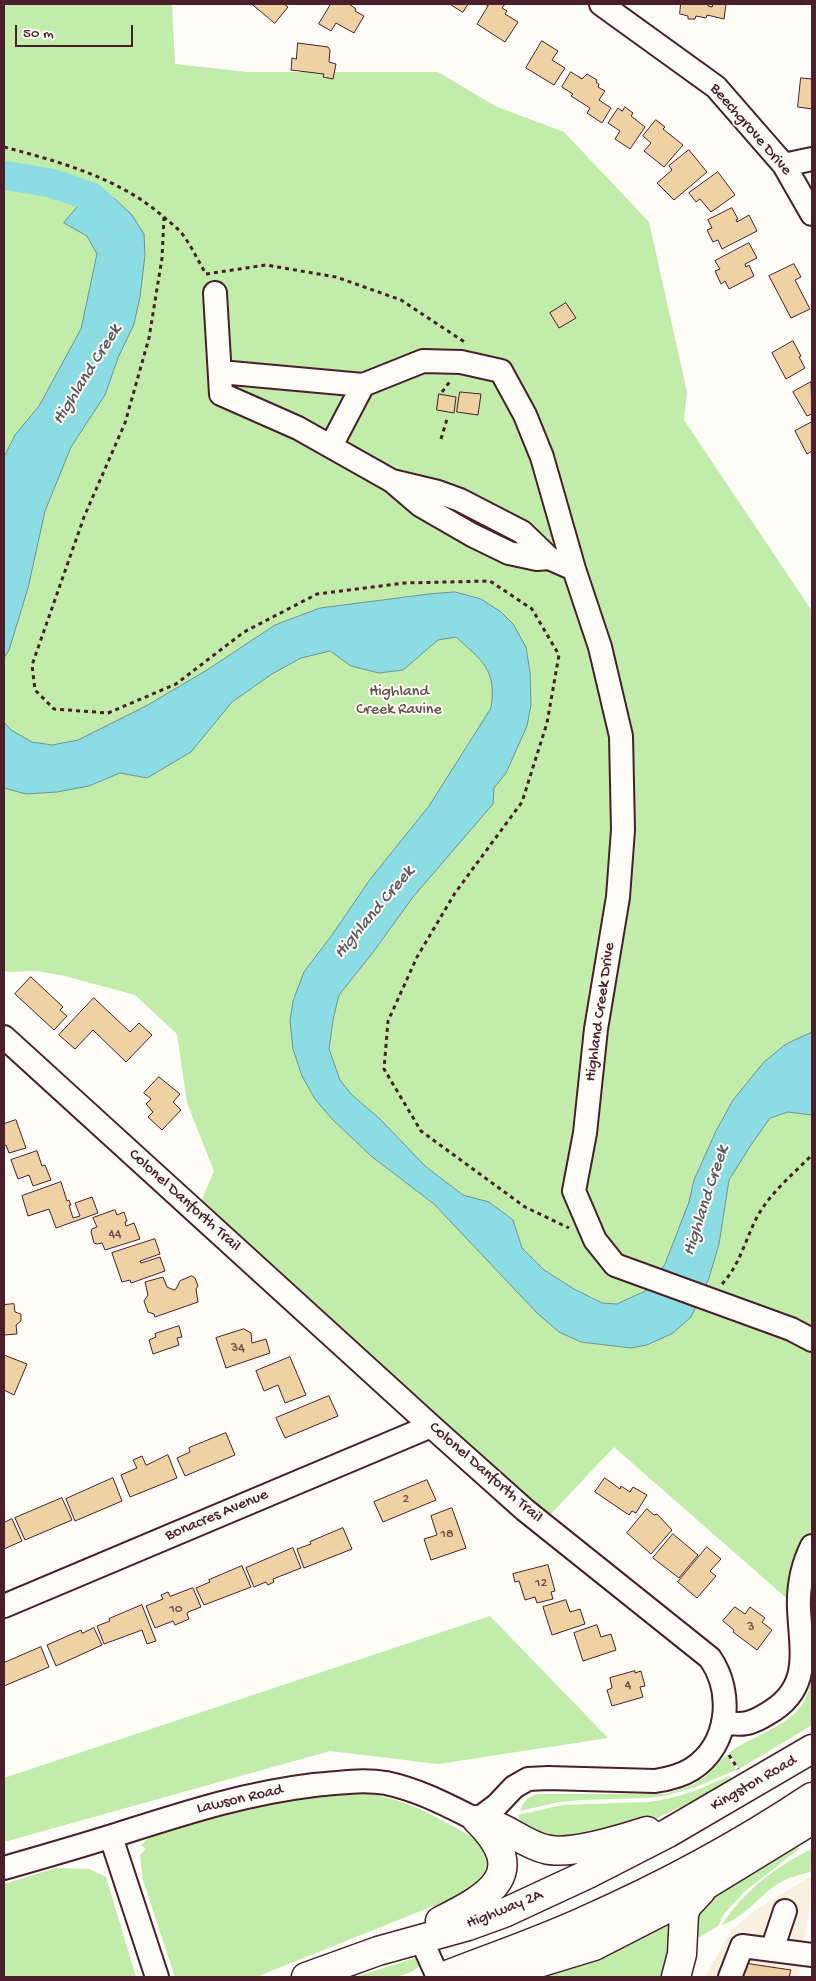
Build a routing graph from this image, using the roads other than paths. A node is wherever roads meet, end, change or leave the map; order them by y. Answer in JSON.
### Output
{"nodes":[{"id":1,"x":601,"y":4,"type":"edge"},
{"id":2,"x":812,"y":159,"type":"edge"},
{"id":3,"x":784,"y":165,"type":"junction"},
{"id":4,"x":812,"y":214,"type":"edge"},
{"id":5,"x":210,"y":284,"type":"road end"},
{"id":6,"x":220,"y":372,"type":"junction"},
{"id":7,"x":362,"y":385,"type":"junction"},
{"id":8,"x":331,"y":446,"type":"junction"},
{"id":9,"x":574,"y":570,"type":"junction"},
{"id":10,"x":4,"y":1037,"type":"edge"},
{"id":11,"x":812,"y":1340,"type":"edge"},
{"id":12,"x":431,"y":1426,"type":"junction"},
{"id":13,"x":812,"y":1546,"type":"edge"},
{"id":14,"x":4,"y":1606,"type":"edge"},
{"id":15,"x":723,"y":1722,"type":"junction"},
{"id":16,"x":812,"y":1749,"type":"edge"},
{"id":17,"x":812,"y":1797,"type":"edge"},
{"id":18,"x":694,"y":1817,"type":"junction"},
{"id":19,"x":477,"y":1820,"type":"junction"},
{"id":20,"x":812,"y":1820,"type":"edge"},
{"id":21,"x":111,"y":1837,"type":"junction"},
{"id":22,"x":812,"y":1840,"type":"edge"},
{"id":23,"x":776,"y":1843,"type":"junction"},
{"id":24,"x":4,"y":1868,"type":"edge"},
{"id":25,"x":709,"y":1882,"type":"junction"},
{"id":26,"x":785,"y":1911,"type":"dead end"},
{"id":27,"x":421,"y":1939,"type":"junction"},
{"id":28,"x":772,"y":1950,"type":"junction"},
{"id":29,"x":378,"y":1951,"type":"junction"},
{"id":30,"x":812,"y":1955,"type":"edge"},
{"id":31,"x":157,"y":1977,"type":"edge"},
{"id":32,"x":306,"y":1977,"type":"edge"},
{"id":33,"x":438,"y":1977,"type":"edge"},
{"id":34,"x":442,"y":1977,"type":"edge"},
{"id":35,"x":478,"y":1977,"type":"edge"},
{"id":36,"x":676,"y":1977,"type":"edge"},
{"id":37,"x":730,"y":1977,"type":"edge"}],
"edges":[{"from":1,"to":3,"type":"street","name":"Beechgrove Drive"},
{"from":2,"to":3,"type":"street"},
{"from":3,"to":4,"type":"street","name":"Beechgrove Drive"},
{"from":5,"to":6,"type":"street"},
{"from":6,"to":7,"type":"street"},
{"from":6,"to":8,"type":"street"},
{"from":7,"to":8,"type":"street"},
{"from":7,"to":9,"type":"street","name":"Highland Creek Drive"},
{"from":8,"to":9,"type":"street"},
{"from":9,"to":11,"type":"street","name":"Highland Creek Drive"},
{"from":10,"to":12,"type":"street","name":"Colonel Danforth Trail"},
{"from":12,"to":14,"type":"street","name":"Bonacres Avenue"},
{"from":12,"to":15,"type":"street","name":"Colonel Danforth Trail"},
{"from":13,"to":15,"type":"street"},
{"from":15,"to":19,"type":"street","name":"Colonel Danforth Trail"},
{"from":16,"to":18,"type":"main road","name":"Kingston Road"},
{"from":17,"to":34,"type":"main road"},
{"from":18,"to":19,"type":"main road"},
{"from":18,"to":27,"type":"main road","name":"Highway 2A"},
{"from":19,"to":21,"type":"street","name":"Lawson Road"},
{"from":19,"to":29,"type":"main road"},
{"from":20,"to":23,"type":"main road"},
{"from":21,"to":24,"type":"street","name":"Lawson Road"},
{"from":21,"to":31,"type":"street"},
{"from":22,"to":23,"type":"main road"},
{"from":23,"to":25,"type":"main road"},
{"from":25,"to":35,"type":"main road"},
{"from":25,"to":36,"type":"main road"},
{"from":26,"to":28,"type":"street"},
{"from":27,"to":29,"type":"main road","name":"Highway 2A"},
{"from":27,"to":33,"type":"street"},
{"from":28,"to":30,"type":"street"},
{"from":28,"to":37,"type":"street"},
{"from":29,"to":32,"type":"main road","name":"Highway 2A"}]}
